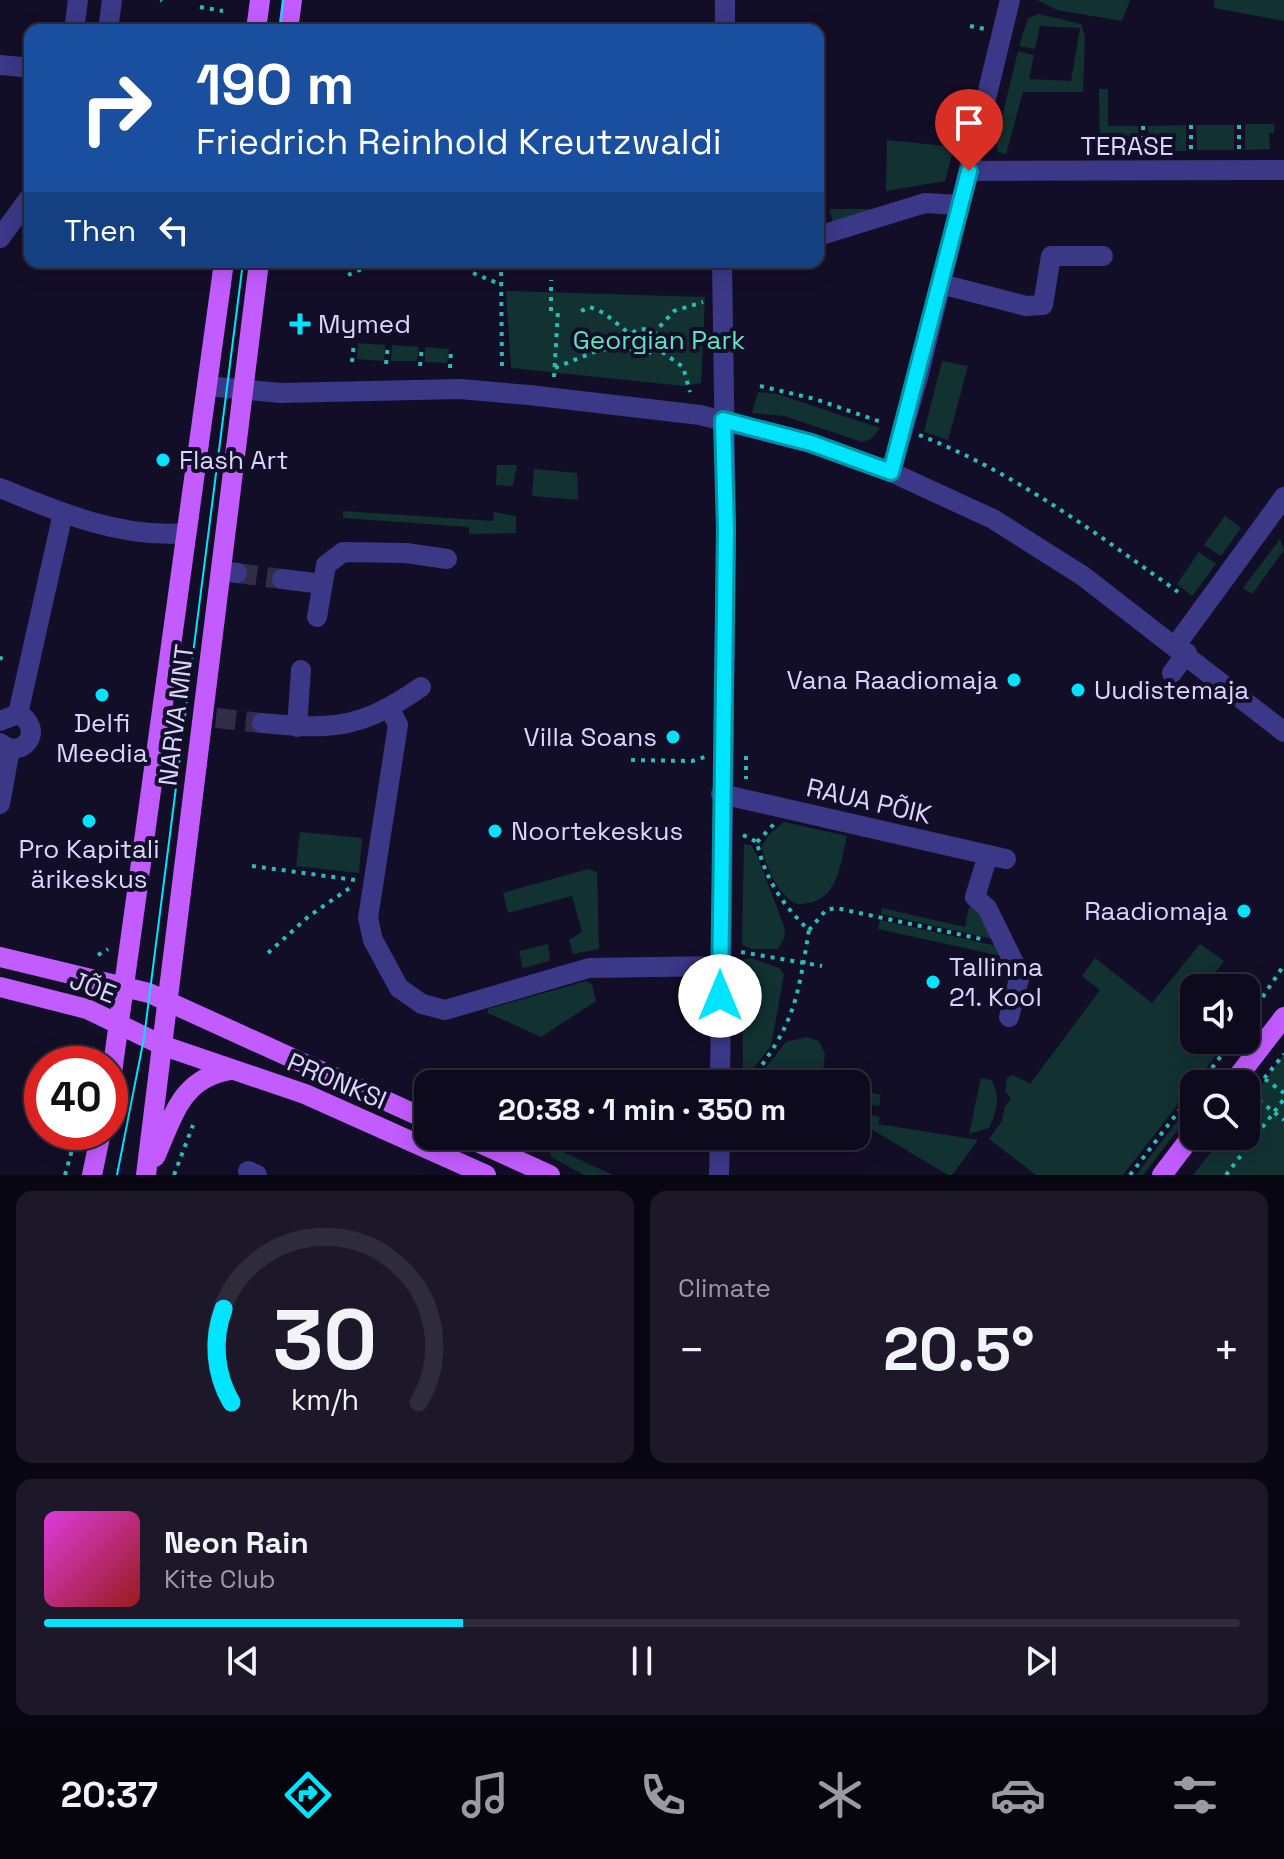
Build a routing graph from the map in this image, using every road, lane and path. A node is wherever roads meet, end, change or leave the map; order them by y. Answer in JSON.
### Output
{"nodes":[{"id":1,"x":78,"y":0,"type":"edge"},
{"id":2,"x":112,"y":0,"type":"edge"},
{"id":3,"x":260,"y":0,"type":"edge"},
{"id":4,"x":292,"y":0,"type":"edge"},
{"id":5,"x":725,"y":0,"type":"edge"},
{"id":6,"x":1010,"y":0,"type":"edge"},
{"id":7,"x":200,"y":7,"type":"dead end"},
{"id":8,"x":223,"y":11,"type":"dead end"},
{"id":9,"x":75,"y":24,"type":"edge"},
{"id":10,"x":109,"y":24,"type":"edge"},
{"id":11,"x":257,"y":24,"type":"edge"},
{"id":12,"x":289,"y":24,"type":"edge"},
{"id":13,"x":725,"y":24,"type":"edge"},
{"id":14,"x":970,"y":26,"type":"dead end"},
{"id":15,"x":987,"y":30,"type":"dead end"},
{"id":16,"x":0,"y":65,"type":"edge"},
{"id":17,"x":22,"y":67,"type":"dead end"},
{"id":18,"x":950,"y":102,"type":"dead end"},
{"id":19,"x":968,"y":106,"type":"dead end"},
{"id":20,"x":1191,"y":125,"type":"dead end"},
{"id":21,"x":1239,"y":125,"type":"dead end"},
{"id":22,"x":1143,"y":126,"type":"dead end"},
{"id":23,"x":1239,"y":153,"type":"dead end"},
{"id":24,"x":1191,"y":154,"type":"dead end"},
{"id":25,"x":1144,"y":155,"type":"dead end"},
{"id":26,"x":1284,"y":170,"type":"edge"},
{"id":27,"x":969,"y":171,"type":"junction"},
{"id":28,"x":24,"y":205,"type":"edge"},
{"id":29,"x":960,"y":205,"type":"junction"},
{"id":30,"x":824,"y":234,"type":"edge"},
{"id":31,"x":0,"y":238,"type":"edge"},
{"id":32,"x":1103,"y":256,"type":"dead end"},
{"id":33,"x":223,"y":268,"type":"edge"},
{"id":34,"x":258,"y":268,"type":"edge"},
{"id":35,"x":364,"y":268,"type":"edge"},
{"id":36,"x":501,"y":268,"type":"edge"},
{"id":37,"x":722,"y":268,"type":"edge"},
{"id":38,"x":473,"y":273,"type":"dead end"},
{"id":39,"x":348,"y":275,"type":"dead end"},
{"id":40,"x":551,"y":280,"type":"dead end"},
{"id":41,"x":941,"y":284,"type":"junction"},
{"id":42,"x":502,"y":285,"type":"junction"},
{"id":43,"x":711,"y":300,"type":"dead end"},
{"id":44,"x":551,"y":311,"type":"dead end"},
{"id":45,"x":558,"y":311,"type":"dead end"},
{"id":46,"x":581,"y":311,"type":"dead end"},
{"id":47,"x":653,"y":334,"type":"junction"},
{"id":48,"x":631,"y":335,"type":"junction"},
{"id":49,"x":354,"y":343,"type":"dead end"},
{"id":50,"x":629,"y":343,"type":"junction"},
{"id":51,"x":388,"y":345,"type":"dead end"},
{"id":52,"x":654,"y":346,"type":"junction"},
{"id":53,"x":422,"y":347,"type":"dead end"},
{"id":54,"x":451,"y":349,"type":"dead end"},
{"id":55,"x":352,"y":362,"type":"dead end"},
{"id":56,"x":386,"y":364,"type":"dead end"},
{"id":57,"x":420,"y":366,"type":"dead end"},
{"id":58,"x":450,"y":368,"type":"dead end"},
{"id":59,"x":555,"y":368,"type":"junction"},
{"id":60,"x":502,"y":372,"type":"dead end"},
{"id":61,"x":554,"y":377,"type":"dead end"},
{"id":62,"x":207,"y":386,"type":"junction"},
{"id":63,"x":760,"y":386,"type":"dead end"},
{"id":64,"x":244,"y":390,"type":"junction"},
{"id":65,"x":690,"y":392,"type":"dead end"},
{"id":66,"x":723,"y":420,"type":"junction"},
{"id":67,"x":903,"y":430,"type":"junction"},
{"id":68,"x":891,"y":472,"type":"junction"},
{"id":69,"x":0,"y":488,"type":"edge"},
{"id":70,"x":1284,"y":497,"type":"edge"},
{"id":71,"x":63,"y":513,"type":"junction"},
{"id":72,"x":186,"y":533,"type":"junction"},
{"id":73,"x":447,"y":559,"type":"dead end"},
{"id":74,"x":282,"y":579,"type":"tunnel mouth"},
{"id":75,"x":322,"y":584,"type":"junction"},
{"id":76,"x":1178,"y":592,"type":"dead end"},
{"id":77,"x":317,"y":617,"type":"dead end"},
{"id":78,"x":1181,"y":649,"type":"junction"},
{"id":79,"x":3,"y":653,"type":"dead end"},
{"id":80,"x":0,"y":660,"type":"edge"},
{"id":81,"x":301,"y":670,"type":"dead end"},
{"id":82,"x":1172,"y":673,"type":"dead end"},
{"id":83,"x":421,"y":687,"type":"dead end"},
{"id":84,"x":9,"y":717,"type":"edge"},
{"id":85,"x":394,"y":717,"type":"dead end"},
{"id":86,"x":262,"y":723,"type":"tunnel mouth"},
{"id":87,"x":297,"y":727,"type":"junction"},
{"id":88,"x":1284,"y":732,"type":"edge"},
{"id":89,"x":5,"y":746,"type":"edge"},
{"id":90,"x":705,"y":757,"type":"dead end"},
{"id":91,"x":631,"y":760,"type":"dead end"},
{"id":92,"x":721,"y":794,"type":"junction"},
{"id":93,"x":0,"y":804,"type":"edge"},
{"id":94,"x":740,"y":834,"type":"dead end"},
{"id":95,"x":252,"y":866,"type":"dead end"},
{"id":96,"x":809,"y":930,"type":"junction"},
{"id":97,"x":1003,"y":941,"type":"junction"},
{"id":98,"x":108,"y":949,"type":"dead end"},
{"id":99,"x":739,"y":952,"type":"dead end"},
{"id":100,"x":268,"y":953,"type":"dead end"},
{"id":101,"x":98,"y":955,"type":"dead end"},
{"id":102,"x":0,"y":957,"type":"edge"},
{"id":103,"x":804,"y":962,"type":"junction"},
{"id":104,"x":1284,"y":965,"type":"edge"},
{"id":105,"x":720,"y":966,"type":"junction"},
{"id":106,"x":822,"y":966,"type":"dead end"},
{"id":107,"x":126,"y":985,"type":"junction"},
{"id":108,"x":0,"y":987,"type":"edge"},
{"id":109,"x":1260,"y":1001,"type":"edge"},
{"id":110,"x":168,"y":1003,"type":"junction"},
{"id":111,"x":1009,"y":1017,"type":"dead end"},
{"id":112,"x":1284,"y":1017,"type":"edge"},
{"id":113,"x":119,"y":1026,"type":"junction"},
{"id":114,"x":116,"y":1046,"type":"edge"},
{"id":115,"x":164,"y":1046,"type":"junction"},
{"id":116,"x":1279,"y":1061,"type":"dead end"},
{"id":117,"x":1284,"y":1065,"type":"edge"},
{"id":118,"x":236,"y":1069,"type":"junction"},
{"id":119,"x":720,"y":1070,"type":"edge"},
{"id":120,"x":758,"y":1070,"type":"edge"},
{"id":121,"x":1243,"y":1070,"type":"edge"},
{"id":122,"x":1265,"y":1079,"type":"dead end"},
{"id":123,"x":1284,"y":1096,"type":"edge"},
{"id":124,"x":1260,"y":1101,"type":"edge"},
{"id":125,"x":1180,"y":1109,"type":"edge"},
{"id":126,"x":198,"y":1112,"type":"dead end"},
{"id":127,"x":1274,"y":1112,"type":"junction"},
{"id":128,"x":414,"y":1114,"type":"edge"},
{"id":129,"x":1284,"y":1120,"type":"edge"},
{"id":130,"x":72,"y":1150,"type":"edge"},
{"id":131,"x":97,"y":1150,"type":"edge"},
{"id":132,"x":495,"y":1150,"type":"edge"},
{"id":133,"x":720,"y":1150,"type":"edge"},
{"id":134,"x":1181,"y":1150,"type":"edge"},
{"id":135,"x":446,"y":1167,"type":"edge"},
{"id":136,"x":65,"y":1175,"type":"edge"},
{"id":137,"x":92,"y":1175,"type":"edge"},
{"id":138,"x":146,"y":1175,"type":"edge"},
{"id":139,"x":174,"y":1175,"type":"edge"},
{"id":140,"x":486,"y":1175,"type":"edge"},
{"id":141,"x":550,"y":1175,"type":"edge"},
{"id":142,"x":719,"y":1175,"type":"edge"},
{"id":143,"x":1130,"y":1175,"type":"edge"},
{"id":144,"x":1162,"y":1175,"type":"edge"},
{"id":145,"x":1226,"y":1175,"type":"edge"}],
"edges":[{"from":1,"to":9,"type":"street"},
{"from":2,"to":10,"type":"street"},
{"from":3,"to":11,"type":"main road"},
{"from":4,"to":12,"type":"main road"},
{"from":5,"to":13,"type":"street"},
{"from":6,"to":27,"type":"street"},
{"from":7,"to":8,"type":"path"},
{"from":14,"to":15,"type":"path"},
{"from":16,"to":17,"type":"street"},
{"from":18,"to":19,"type":"path"},
{"from":20,"to":24,"type":"path"},
{"from":21,"to":23,"type":"path"},
{"from":22,"to":25,"type":"path"},
{"from":26,"to":27,"type":"street","name":"TERASE"},
{"from":27,"to":29,"type":"street"},
{"from":28,"to":31,"type":"street"},
{"from":29,"to":30,"type":"street"},
{"from":29,"to":41,"type":"street"},
{"from":32,"to":41,"type":"street"},
{"from":33,"to":62,"type":"main road","name":"NARVA MNT"},
{"from":34,"to":64,"type":"main road","name":"NARVA MNT"},
{"from":35,"to":39,"type":"path"},
{"from":36,"to":42,"type":"path"},
{"from":37,"to":66,"type":"street"},
{"from":38,"to":42,"type":"path"},
{"from":40,"to":44,"type":"path"},
{"from":41,"to":67,"type":"street"},
{"from":42,"to":60,"type":"path"},
{"from":43,"to":47,"type":"path"},
{"from":45,"to":59,"type":"path"},
{"from":46,"to":48,"type":"path"},
{"from":47,"to":48,"type":"path"},
{"from":47,"to":52,"type":"path"},
{"from":48,"to":50,"type":"path"},
{"from":49,"to":55,"type":"path"},
{"from":50,"to":52,"type":"path"},
{"from":50,"to":59,"type":"path"},
{"from":51,"to":56,"type":"path"},
{"from":52,"to":65,"type":"path"},
{"from":53,"to":57,"type":"path"},
{"from":54,"to":58,"type":"path"},
{"from":59,"to":61,"type":"path"},
{"from":62,"to":64,"type":"street"},
{"from":62,"to":72,"type":"main road","name":"NARVA MNT"},
{"from":63,"to":67,"type":"path"},
{"from":64,"to":66,"type":"street"},
{"from":64,"to":110,"type":"main road","name":"NARVA MNT"},
{"from":66,"to":68,"type":"street"},
{"from":66,"to":92,"type":"street"},
{"from":67,"to":68,"type":"street"},
{"from":67,"to":76,"type":"path"},
{"from":68,"to":78,"type":"street"},
{"from":69,"to":71,"type":"street"},
{"from":70,"to":78,"type":"street"},
{"from":71,"to":72,"type":"street"},
{"from":71,"to":84,"type":"street"},
{"from":72,"to":107,"type":"main road","name":"NARVA MNT"},
{"from":73,"to":75,"type":"street"},
{"from":74,"to":75,"type":"street"},
{"from":75,"to":77,"type":"street"},
{"from":78,"to":82,"type":"street"},
{"from":78,"to":88,"type":"street"},
{"from":79,"to":80,"type":"path"},
{"from":81,"to":87,"type":"street"},
{"from":83,"to":87,"type":"street"},
{"from":84,"to":89,"type":"street"},
{"from":85,"to":105,"type":"street"},
{"from":86,"to":87,"type":"street"},
{"from":89,"to":93,"type":"street"},
{"from":90,"to":91,"type":"path"},
{"from":92,"to":97,"type":"street","name":"RAUA PÕIK"},
{"from":92,"to":105,"type":"street"},
{"from":94,"to":96,"type":"path"},
{"from":95,"to":100,"type":"path"},
{"from":96,"to":97,"type":"path"},
{"from":96,"to":103,"type":"path"},
{"from":97,"to":111,"type":"street"},
{"from":98,"to":101,"type":"path"},
{"from":99,"to":103,"type":"path"},
{"from":102,"to":107,"type":"main road","name":"JÕE"},
{"from":103,"to":106,"type":"path"},
{"from":103,"to":120,"type":"path"},
{"from":104,"to":109,"type":"path"},
{"from":105,"to":119,"type":"street"},
{"from":107,"to":110,"type":"main road","name":"JÕE"},
{"from":107,"to":113,"type":"main road","name":"NARVA MNT"},
{"from":108,"to":113,"type":"main road","name":"JÕE"},
{"from":110,"to":115,"type":"main road","name":"NARVA MNT"},
{"from":110,"to":128,"type":"main road","name":"PRONKSI"},
{"from":112,"to":121,"type":"main road"},
{"from":113,"to":114,"type":"main road","name":"NARVA MNT"},
{"from":113,"to":115,"type":"main road","name":"JÕE"},
{"from":115,"to":118,"type":"main road","name":"PRONKSI"},
{"from":115,"to":138,"type":"main road","name":"NARVA MNT"},
{"from":116,"to":117,"type":"path"},
{"from":118,"to":135,"type":"main road","name":"PRONKSI"},
{"from":118,"to":138,"type":"main road"},
{"from":122,"to":123,"type":"path"},
{"from":123,"to":127,"type":"path"},
{"from":124,"to":127,"type":"path"},
{"from":125,"to":143,"type":"path"},
{"from":126,"to":139,"type":"path"},
{"from":127,"to":129,"type":"path"},
{"from":127,"to":145,"type":"path"},
{"from":130,"to":136,"type":"path"},
{"from":131,"to":137,"type":"main road"},
{"from":132,"to":141,"type":"main road"},
{"from":133,"to":142,"type":"street"},
{"from":134,"to":144,"type":"main road"},
{"from":135,"to":140,"type":"main road","name":"PRONKSI"}]}
